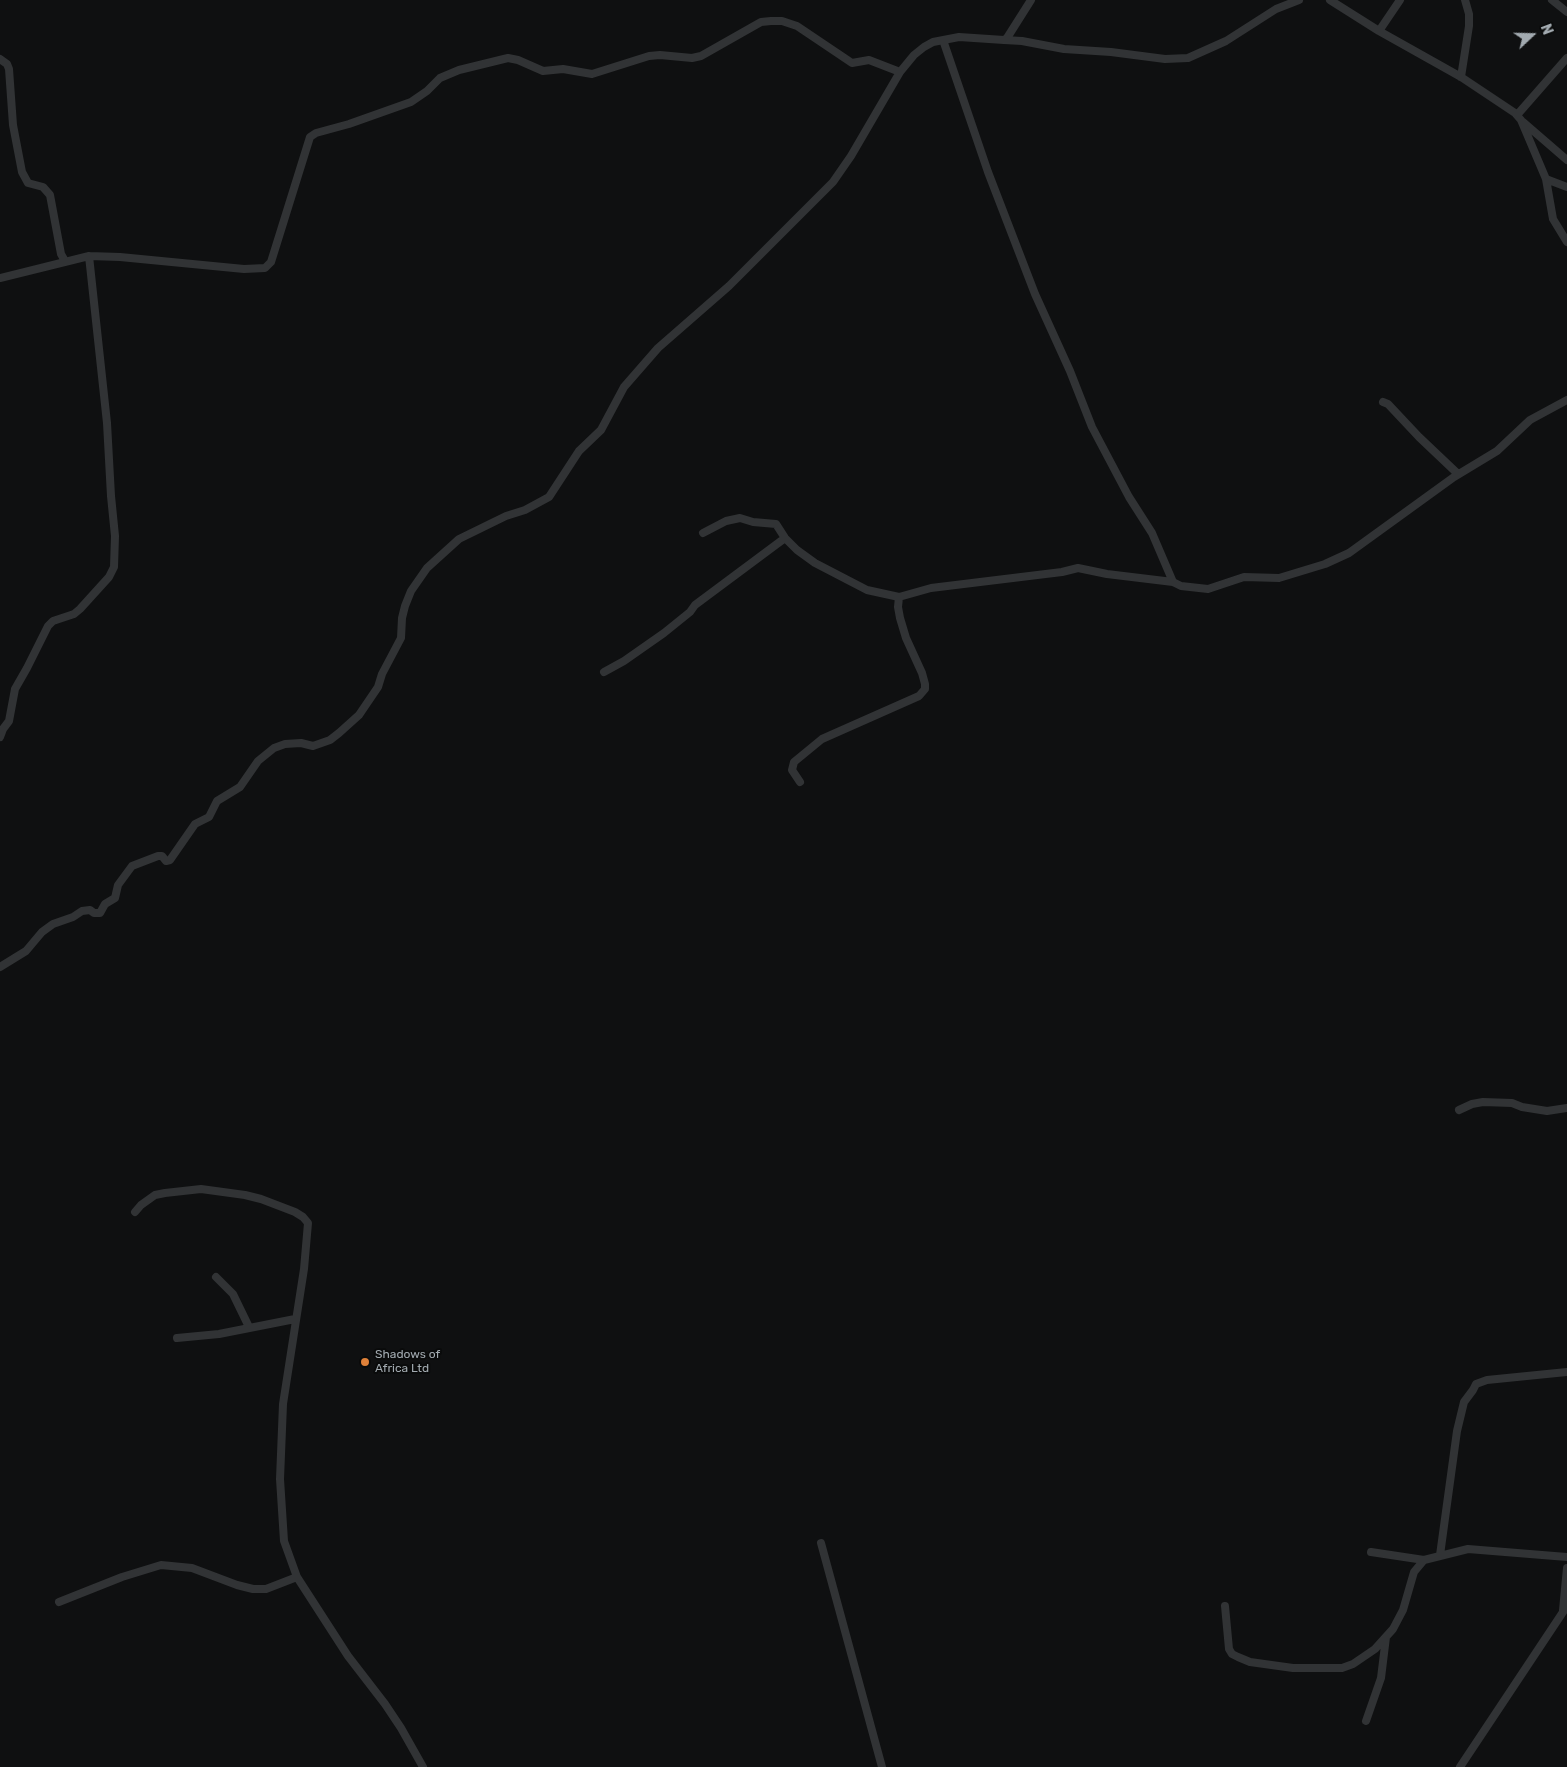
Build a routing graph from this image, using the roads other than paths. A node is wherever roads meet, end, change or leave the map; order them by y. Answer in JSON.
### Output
{"nodes":[{"id":1,"x":1031,"y":0,"type":"edge"},
{"id":2,"x":1299,"y":0,"type":"edge"},
{"id":3,"x":1330,"y":0,"type":"edge"},
{"id":4,"x":1400,"y":0,"type":"edge"},
{"id":5,"x":1465,"y":0,"type":"edge"},
{"id":6,"x":1552,"y":0,"type":"edge"},
{"id":7,"x":1567,"y":12,"type":"edge"},
{"id":8,"x":1379,"y":31,"type":"junction"},
{"id":9,"x":943,"y":40,"type":"junction"},
{"id":10,"x":1004,"y":40,"type":"junction"},
{"id":11,"x":1567,"y":58,"type":"edge"},
{"id":12,"x":0,"y":59,"type":"edge"},
{"id":13,"x":900,"y":72,"type":"junction"},
{"id":14,"x":1461,"y":77,"type":"junction"},
{"id":15,"x":1519,"y":118,"type":"junction"},
{"id":16,"x":1567,"y":160,"type":"edge"},
{"id":17,"x":1546,"y":179,"type":"junction"},
{"id":18,"x":1567,"y":187,"type":"edge"},
{"id":19,"x":1567,"y":242,"type":"edge"},
{"id":20,"x":88,"y":256,"type":"junction"},
{"id":21,"x":66,"y":261,"type":"junction"},
{"id":22,"x":0,"y":278,"type":"edge"},
{"id":23,"x":1567,"y":400,"type":"edge"},
{"id":24,"x":1383,"y":402,"type":"dead end"},
{"id":25,"x":1458,"y":474,"type":"junction"},
{"id":26,"x":703,"y":533,"type":"dead end"},
{"id":27,"x":785,"y":538,"type":"junction"},
{"id":28,"x":1173,"y":582,"type":"junction"},
{"id":29,"x":899,"y":597,"type":"junction"},
{"id":30,"x":604,"y":672,"type":"dead end"},
{"id":31,"x":0,"y":737,"type":"edge"},
{"id":32,"x":800,"y":782,"type":"dead end"},
{"id":33,"x":0,"y":967,"type":"edge"},
{"id":34,"x":1567,"y":1108,"type":"edge"},
{"id":35,"x":1459,"y":1110,"type":"dead end"},
{"id":36,"x":136,"y":1212,"type":"dead end"},
{"id":37,"x":216,"y":1277,"type":"dead end"},
{"id":38,"x":295,"y":1320,"type":"junction"},
{"id":39,"x":249,"y":1327,"type":"junction"},
{"id":40,"x":177,"y":1338,"type":"dead end"},
{"id":41,"x":1567,"y":1372,"type":"edge"},
{"id":42,"x":821,"y":1543,"type":"dead end"},
{"id":43,"x":1371,"y":1552,"type":"dead end"},
{"id":44,"x":1440,"y":1555,"type":"junction"},
{"id":45,"x":1567,"y":1557,"type":"edge"},
{"id":46,"x":1424,"y":1560,"type":"junction"},
{"id":47,"x":1567,"y":1568,"type":"edge"},
{"id":48,"x":297,"y":1577,"type":"junction"},
{"id":49,"x":59,"y":1602,"type":"dead end"},
{"id":50,"x":1225,"y":1606,"type":"dead end"},
{"id":51,"x":1565,"y":1609,"type":"edge"},
{"id":52,"x":1386,"y":1637,"type":"junction"},
{"id":53,"x":1366,"y":1721,"type":"dead end"},
{"id":54,"x":423,"y":1767,"type":"edge"},
{"id":55,"x":882,"y":1767,"type":"edge"},
{"id":56,"x":1460,"y":1767,"type":"edge"}],
"edges":[{"from":1,"to":10,"type":"street"},
{"from":2,"to":10,"type":"street"},
{"from":3,"to":8,"type":"street"},
{"from":4,"to":8,"type":"street"},
{"from":5,"to":14,"type":"street"},
{"from":6,"to":7,"type":"street"},
{"from":8,"to":14,"type":"street"},
{"from":9,"to":10,"type":"street"},
{"from":9,"to":13,"type":"street"},
{"from":9,"to":28,"type":"street"},
{"from":11,"to":15,"type":"street"},
{"from":12,"to":21,"type":"street"},
{"from":13,"to":20,"type":"street"},
{"from":13,"to":33,"type":"street"},
{"from":14,"to":15,"type":"street"},
{"from":15,"to":16,"type":"street"},
{"from":15,"to":17,"type":"street"},
{"from":17,"to":18,"type":"street"},
{"from":17,"to":19,"type":"street"},
{"from":20,"to":21,"type":"street"},
{"from":20,"to":31,"type":"street"},
{"from":21,"to":22,"type":"street"},
{"from":23,"to":25,"type":"street"},
{"from":24,"to":25,"type":"street"},
{"from":25,"to":28,"type":"street"},
{"from":26,"to":27,"type":"street"},
{"from":27,"to":29,"type":"street"},
{"from":27,"to":30,"type":"street"},
{"from":28,"to":29,"type":"street"},
{"from":29,"to":32,"type":"street"},
{"from":34,"to":35,"type":"street"},
{"from":36,"to":38,"type":"street"},
{"from":37,"to":39,"type":"street"},
{"from":38,"to":39,"type":"street"},
{"from":38,"to":48,"type":"street"},
{"from":39,"to":40,"type":"street"},
{"from":41,"to":44,"type":"street"},
{"from":42,"to":55,"type":"street"},
{"from":43,"to":46,"type":"street"},
{"from":44,"to":45,"type":"street"},
{"from":44,"to":46,"type":"street"},
{"from":46,"to":52,"type":"street"},
{"from":47,"to":51,"type":"street"},
{"from":48,"to":49,"type":"street"},
{"from":48,"to":54,"type":"street"},
{"from":50,"to":52,"type":"street"},
{"from":51,"to":56,"type":"street"},
{"from":52,"to":53,"type":"street"}]}
